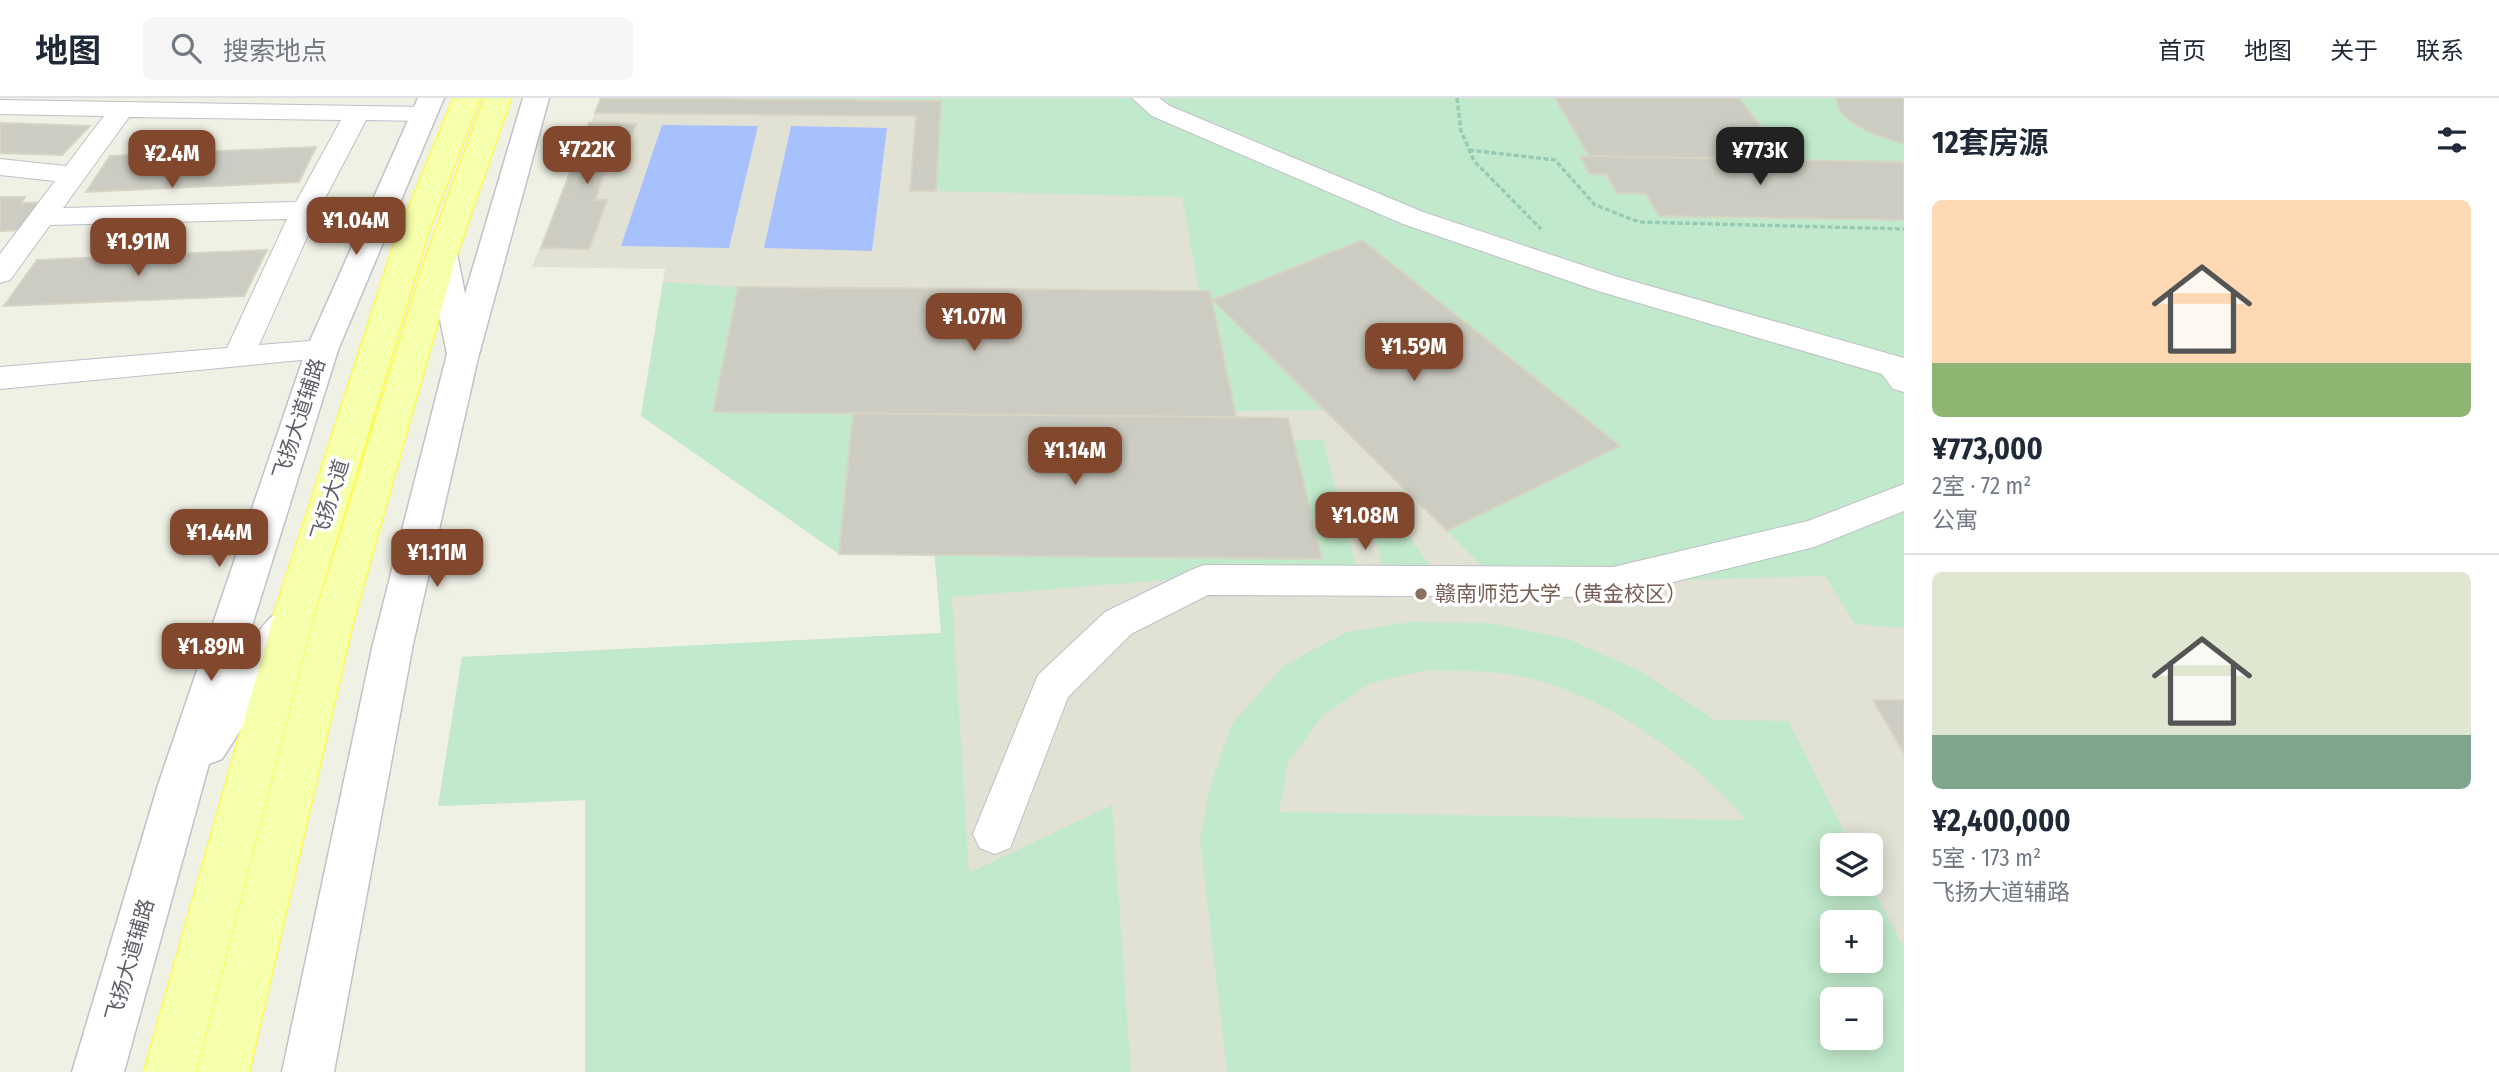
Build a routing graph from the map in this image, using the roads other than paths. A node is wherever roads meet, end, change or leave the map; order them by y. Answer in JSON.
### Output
{"nodes":[{"id":1,"x":467,"y":98,"type":"edge"},
{"id":2,"x":498,"y":98,"type":"edge"},
{"id":3,"x":536,"y":98,"type":"edge"},
{"id":4,"x":1144,"y":98,"type":"edge"},
{"id":5,"x":0,"y":107,"type":"edge"},
{"id":6,"x":121,"y":110,"type":"junction"},
{"id":7,"x":357,"y":114,"type":"junction"},
{"id":8,"x":424,"y":115,"type":"edge"},
{"id":9,"x":0,"y":167,"type":"edge"},
{"id":10,"x":73,"y":175,"type":"junction"},
{"id":11,"x":430,"y":190,"type":"junction"},
{"id":12,"x":305,"y":210,"type":"junction"},
{"id":13,"x":40,"y":217,"type":"junction"},
{"id":14,"x":427,"y":245,"type":"junction"},
{"id":15,"x":0,"y":274,"type":"edge"},
{"id":16,"x":337,"y":314,"type":"junction"},
{"id":17,"x":322,"y":350,"type":"junction"},
{"id":18,"x":238,"y":358,"type":"junction"},
{"id":19,"x":462,"y":358,"type":"junction"},
{"id":20,"x":1900,"y":371,"type":"edge"},
{"id":21,"x":0,"y":378,"type":"edge"},
{"id":22,"x":1904,"y":497,"type":"edge"},
{"id":23,"x":294,"y":615,"type":"junction"},
{"id":24,"x":180,"y":785,"type":"junction"},
{"id":25,"x":995,"y":834,"type":"dead end"},
{"id":26,"x":98,"y":1072,"type":"edge"},
{"id":27,"x":170,"y":1072,"type":"edge"},
{"id":28,"x":223,"y":1072,"type":"edge"},
{"id":29,"x":308,"y":1072,"type":"edge"}],
"edges":[{"from":1,"to":11,"type":"main road","name":"飞扬大道"},
{"from":2,"to":14,"type":"main road","name":"飞扬大道"},
{"from":3,"to":19,"type":"street"},
{"from":4,"to":20,"type":"street"},
{"from":5,"to":6,"type":"street"},
{"from":6,"to":7,"type":"street"},
{"from":6,"to":10,"type":"street"},
{"from":7,"to":8,"type":"street"},
{"from":7,"to":12,"type":"street"},
{"from":8,"to":11,"type":"street"},
{"from":8,"to":16,"type":"street","name":"飞扬大道辅路"},
{"from":9,"to":10,"type":"street"},
{"from":10,"to":13,"type":"street"},
{"from":11,"to":14,"type":"main road","name":"飞扬大道"},
{"from":12,"to":13,"type":"street"},
{"from":12,"to":18,"type":"street"},
{"from":13,"to":15,"type":"street"},
{"from":14,"to":16,"type":"street"},
{"from":14,"to":19,"type":"street"},
{"from":14,"to":23,"type":"main road","name":"飞扬大道"},
{"from":14,"to":28,"type":"main road","name":"飞扬大道"},
{"from":16,"to":17,"type":"street","name":"飞扬大道辅路"},
{"from":17,"to":18,"type":"street"},
{"from":17,"to":24,"type":"street","name":"飞扬大道辅路"},
{"from":18,"to":21,"type":"street"},
{"from":19,"to":29,"type":"street"},
{"from":22,"to":25,"type":"street"},
{"from":23,"to":24,"type":"street"},
{"from":23,"to":27,"type":"main road","name":"飞扬大道"},
{"from":24,"to":26,"type":"street","name":"飞扬大道辅路"}]}
